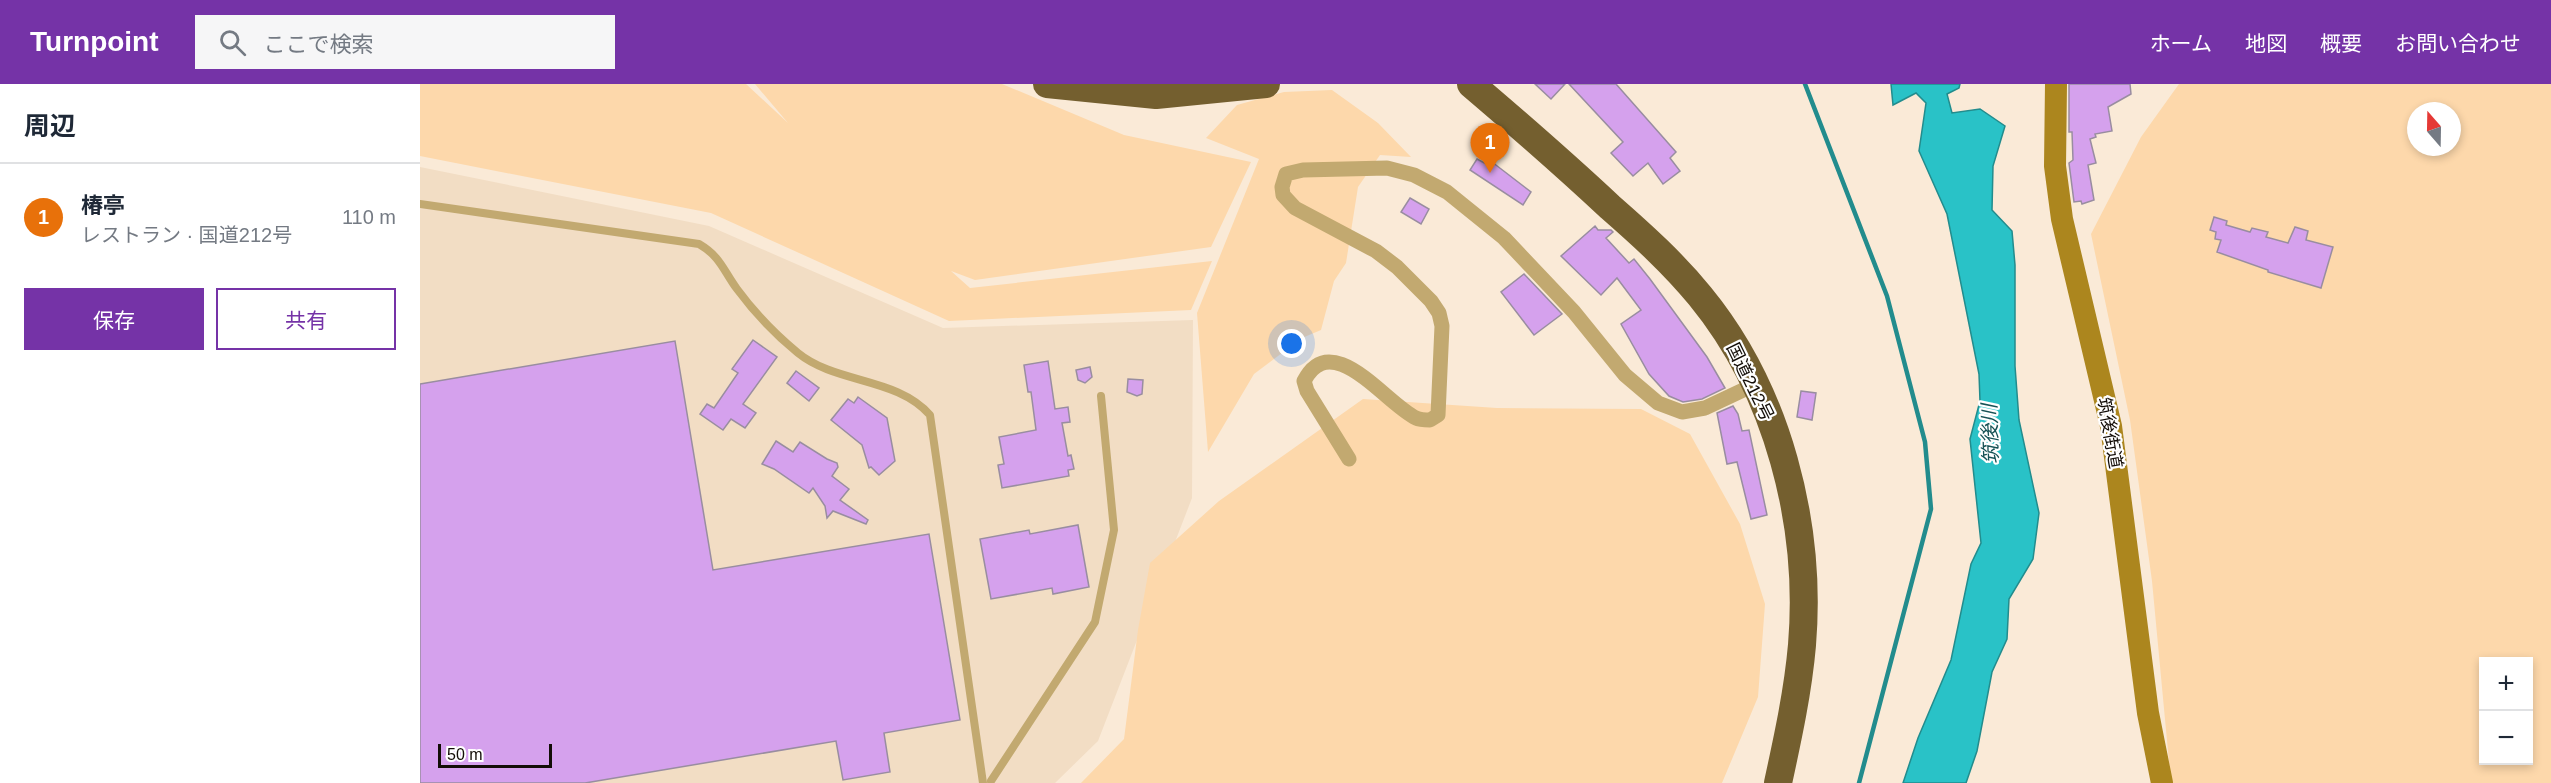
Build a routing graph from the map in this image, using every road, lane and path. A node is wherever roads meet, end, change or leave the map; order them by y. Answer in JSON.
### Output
{"nodes":[{"id":1,"x":1047,"y":84,"type":"edge"},
{"id":2,"x":1266,"y":84,"type":"edge"},
{"id":3,"x":1471,"y":84,"type":"edge"},
{"id":4,"x":2056,"y":84,"type":"edge"},
{"id":5,"x":420,"y":204,"type":"edge"},
{"id":6,"x":1755,"y":384,"type":"junction"},
{"id":7,"x":1101,"y":396,"type":"dead end"},
{"id":8,"x":1349,"y":459,"type":"dead end"},
{"id":9,"x":986,"y":783,"type":"edge"},
{"id":10,"x":1778,"y":783,"type":"edge"},
{"id":11,"x":2162,"y":783,"type":"edge"}],
"edges":[{"from":1,"to":2,"type":"highway"},
{"from":3,"to":6,"type":"highway","name":"国道212号"},
{"from":4,"to":11,"type":"street","name":"筑後街道"},
{"from":5,"to":9,"type":"lane"},
{"from":6,"to":8,"type":"street"},
{"from":6,"to":10,"type":"highway","name":"国道212号"},
{"from":7,"to":9,"type":"lane"}]}
